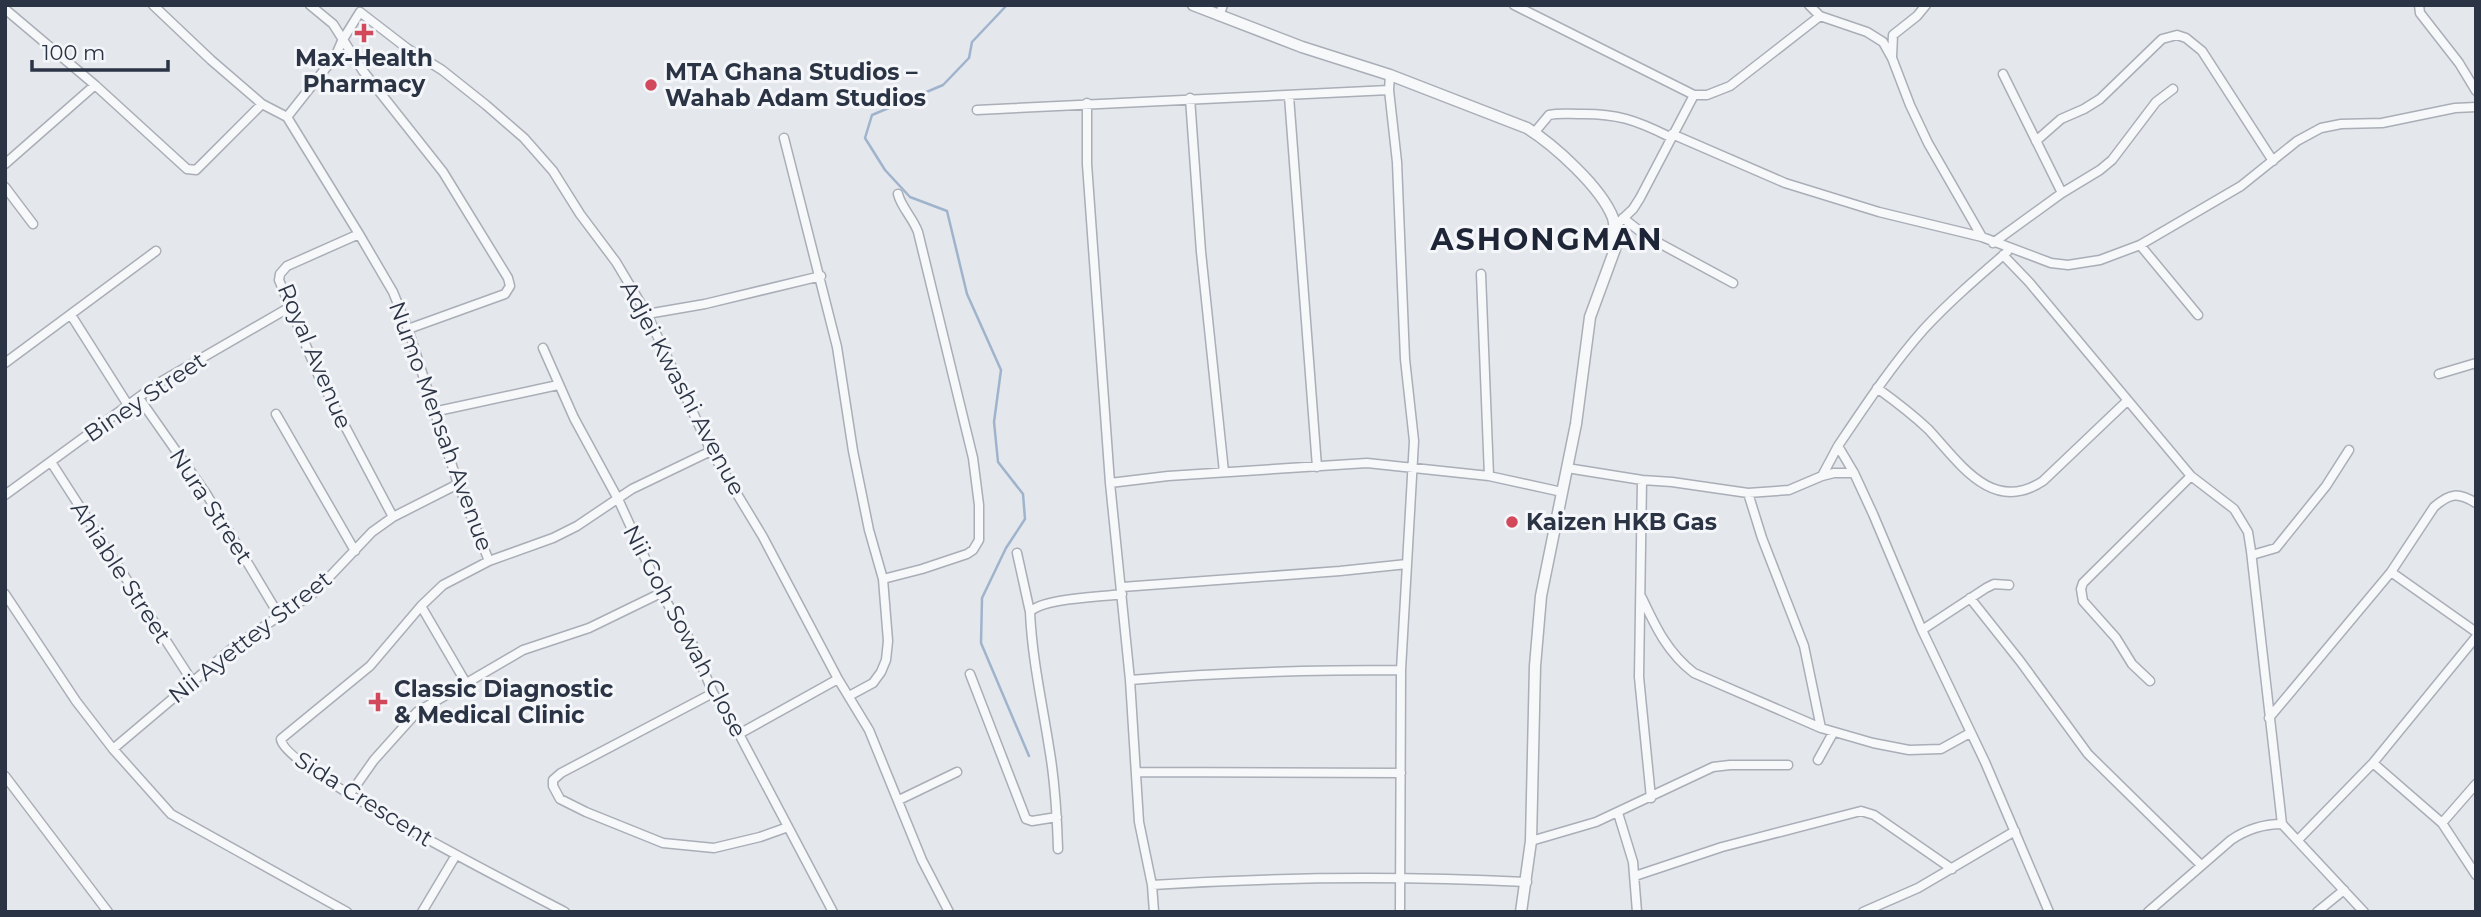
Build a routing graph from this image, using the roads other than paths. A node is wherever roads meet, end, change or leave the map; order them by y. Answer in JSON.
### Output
{"nodes":[{"id":1,"x":153,"y":5,"type":"edge"},
{"id":2,"x":310,"y":5,"type":"edge"},
{"id":3,"x":1193,"y":5,"type":"edge"},
{"id":4,"x":1223,"y":5,"type":"edge"},
{"id":5,"x":1514,"y":5,"type":"edge"},
{"id":6,"x":1809,"y":5,"type":"edge"},
{"id":7,"x":1926,"y":5,"type":"edge"},
{"id":8,"x":2419,"y":5,"type":"edge"},
{"id":9,"x":1528,"y":8,"type":"edge"},
{"id":10,"x":5,"y":9,"type":"edge"},
{"id":11,"x":1219,"y":16,"type":"junction"},
{"id":12,"x":1820,"y":16,"type":"junction"},
{"id":13,"x":342,"y":41,"type":"junction"},
{"id":14,"x":1892,"y":58,"type":"junction"},
{"id":15,"x":2003,"y":74,"type":"dead end"},
{"id":16,"x":1390,"y":75,"type":"junction"},
{"id":17,"x":94,"y":85,"type":"junction"},
{"id":18,"x":2173,"y":89,"type":"dead end"},
{"id":19,"x":1389,"y":90,"type":"junction"},
{"id":20,"x":2476,"y":91,"type":"edge"},
{"id":21,"x":1694,"y":95,"type":"junction"},
{"id":22,"x":1289,"y":96,"type":"junction"},
{"id":23,"x":1190,"y":98,"type":"junction"},
{"id":24,"x":1087,"y":103,"type":"junction"},
{"id":25,"x":262,"y":104,"type":"junction"},
{"id":26,"x":2476,"y":107,"type":"edge"},
{"id":27,"x":977,"y":110,"type":"dead end"},
{"id":28,"x":287,"y":117,"type":"junction"},
{"id":29,"x":1534,"y":132,"type":"junction"},
{"id":30,"x":1671,"y":135,"type":"junction"},
{"id":31,"x":784,"y":138,"type":"dead end"},
{"id":32,"x":2036,"y":141,"type":"junction"},
{"id":33,"x":2273,"y":161,"type":"junction"},
{"id":34,"x":5,"y":163,"type":"edge"},
{"id":35,"x":5,"y":187,"type":"edge"},
{"id":36,"x":2062,"y":193,"type":"junction"},
{"id":37,"x":898,"y":194,"type":"dead end"},
{"id":38,"x":1623,"y":218,"type":"junction"},
{"id":39,"x":33,"y":224,"type":"dead end"},
{"id":40,"x":1615,"y":226,"type":"junction"},
{"id":41,"x":359,"y":234,"type":"junction"},
{"id":42,"x":1982,"y":237,"type":"junction"},
{"id":43,"x":1993,"y":243,"type":"junction"},
{"id":44,"x":2140,"y":246,"type":"junction"},
{"id":45,"x":156,"y":251,"type":"dead end"},
{"id":46,"x":2007,"y":252,"type":"junction"},
{"id":47,"x":1481,"y":274,"type":"dead end"},
{"id":48,"x":821,"y":276,"type":"junction"},
{"id":49,"x":1733,"y":283,"type":"dead end"},
{"id":50,"x":290,"y":307,"type":"junction"},
{"id":51,"x":647,"y":314,"type":"junction"},
{"id":52,"x":71,"y":315,"type":"junction"},
{"id":53,"x":2198,"y":315,"type":"dead end"},
{"id":54,"x":408,"y":328,"type":"junction"},
{"id":55,"x":543,"y":348,"type":"dead end"},
{"id":56,"x":5,"y":363,"type":"edge"},
{"id":57,"x":2476,"y":363,"type":"edge"},
{"id":58,"x":2440,"y":374,"type":"dead end"},
{"id":59,"x":558,"y":385,"type":"junction"},
{"id":60,"x":1877,"y":388,"type":"junction"},
{"id":61,"x":139,"y":398,"type":"junction"},
{"id":62,"x":2127,"y":401,"type":"junction"},
{"id":63,"x":128,"y":405,"type":"junction"},
{"id":64,"x":433,"y":412,"type":"junction"},
{"id":65,"x":276,"y":414,"type":"dead end"},
{"id":66,"x":1838,"y":446,"type":"junction"},
{"id":67,"x":2348,"y":450,"type":"dead end"},
{"id":68,"x":710,"y":451,"type":"junction"},
{"id":69,"x":51,"y":462,"type":"junction"},
{"id":70,"x":1317,"y":467,"type":"junction"},
{"id":71,"x":1413,"y":468,"type":"junction"},
{"id":72,"x":1567,"y":468,"type":"junction"},
{"id":73,"x":1224,"y":472,"type":"junction"},
{"id":74,"x":1854,"y":473,"type":"junction"},
{"id":75,"x":1822,"y":476,"type":"junction"},
{"id":76,"x":2191,"y":476,"type":"junction"},
{"id":77,"x":1489,"y":477,"type":"junction"},
{"id":78,"x":1642,"y":480,"type":"junction"},
{"id":79,"x":1110,"y":483,"type":"junction"},
{"id":80,"x":458,"y":484,"type":"junction"},
{"id":81,"x":1562,"y":492,"type":"junction"},
{"id":82,"x":1748,"y":493,"type":"junction"},
{"id":83,"x":5,"y":495,"type":"edge"},
{"id":84,"x":618,"y":499,"type":"junction"},
{"id":85,"x":2476,"y":502,"type":"edge"},
{"id":86,"x":393,"y":517,"type":"junction"},
{"id":87,"x":355,"y":551,"type":"junction"},
{"id":88,"x":1017,"y":553,"type":"dead end"},
{"id":89,"x":2252,"y":555,"type":"junction"},
{"id":90,"x":489,"y":561,"type":"junction"},
{"id":91,"x":1406,"y":564,"type":"junction"},
{"id":92,"x":2391,"y":572,"type":"junction"},
{"id":93,"x":883,"y":579,"type":"junction"},
{"id":94,"x":2009,"y":584,"type":"dead end"},
{"id":95,"x":1122,"y":591,"type":"junction"},
{"id":96,"x":661,"y":593,"type":"junction"},
{"id":97,"x":5,"y":594,"type":"edge"},
{"id":98,"x":1642,"y":598,"type":"junction"},
{"id":99,"x":1970,"y":598,"type":"junction"},
{"id":100,"x":421,"y":606,"type":"junction"},
{"id":101,"x":1030,"y":612,"type":"junction"},
{"id":102,"x":280,"y":617,"type":"junction"},
{"id":103,"x":1922,"y":630,"type":"junction"},
{"id":104,"x":2476,"y":632,"type":"edge"},
{"id":105,"x":2476,"y":637,"type":"edge"},
{"id":106,"x":1401,"y":670,"type":"junction"},
{"id":107,"x":970,"y":674,"type":"dead end"},
{"id":108,"x":838,"y":678,"type":"junction"},
{"id":109,"x":1130,"y":680,"type":"junction"},
{"id":110,"x":192,"y":681,"type":"junction"},
{"id":111,"x":2150,"y":681,"type":"dead end"},
{"id":112,"x":466,"y":683,"type":"junction"},
{"id":113,"x":713,"y":693,"type":"junction"},
{"id":114,"x":849,"y":696,"type":"junction"},
{"id":115,"x":2269,"y":718,"type":"junction"},
{"id":116,"x":1821,"y":728,"type":"junction"},
{"id":117,"x":1833,"y":733,"type":"junction"},
{"id":118,"x":1970,"y":733,"type":"junction"},
{"id":119,"x":739,"y":734,"type":"junction"},
{"id":120,"x":113,"y":749,"type":"junction"},
{"id":121,"x":1818,"y":760,"type":"dead end"},
{"id":122,"x":2373,"y":763,"type":"junction"},
{"id":123,"x":1788,"y":765,"type":"dead end"},
{"id":124,"x":957,"y":772,"type":"dead end"},
{"id":125,"x":1136,"y":772,"type":"junction"},
{"id":126,"x":1401,"y":774,"type":"junction"},
{"id":127,"x":5,"y":776,"type":"edge"},
{"id":128,"x":2476,"y":784,"type":"edge"},
{"id":129,"x":350,"y":793,"type":"junction"},
{"id":130,"x":1651,"y":798,"type":"junction"},
{"id":131,"x":899,"y":800,"type":"junction"},
{"id":132,"x":1618,"y":813,"type":"junction"},
{"id":133,"x":1057,"y":817,"type":"junction"},
{"id":134,"x":2442,"y":823,"type":"junction"},
{"id":135,"x":2282,"y":824,"type":"junction"},
{"id":136,"x":788,"y":827,"type":"junction"},
{"id":137,"x":2015,"y":831,"type":"junction"},
{"id":138,"x":2298,"y":840,"type":"junction"},
{"id":139,"x":1531,"y":841,"type":"junction"},
{"id":140,"x":1058,"y":849,"type":"dead end"},
{"id":141,"x":456,"y":855,"type":"junction"},
{"id":142,"x":2201,"y":865,"type":"junction"},
{"id":143,"x":1952,"y":869,"type":"junction"},
{"id":144,"x":2476,"y":875,"type":"edge"},
{"id":145,"x":1635,"y":876,"type":"junction"},
{"id":146,"x":1400,"y":880,"type":"junction"},
{"id":147,"x":1527,"y":882,"type":"junction"},
{"id":148,"x":1152,"y":886,"type":"junction"},
{"id":149,"x":2344,"y":890,"type":"junction"},
{"id":150,"x":108,"y":912,"type":"edge"},
{"id":151,"x":347,"y":912,"type":"edge"},
{"id":152,"x":422,"y":912,"type":"edge"},
{"id":153,"x":565,"y":912,"type":"edge"},
{"id":154,"x":833,"y":912,"type":"edge"},
{"id":155,"x":949,"y":912,"type":"edge"},
{"id":156,"x":1154,"y":912,"type":"edge"},
{"id":157,"x":1400,"y":912,"type":"edge"},
{"id":158,"x":1521,"y":912,"type":"edge"},
{"id":159,"x":1637,"y":912,"type":"edge"},
{"id":160,"x":1863,"y":912,"type":"edge"},
{"id":161,"x":2049,"y":912,"type":"edge"},
{"id":162,"x":2148,"y":912,"type":"edge"},
{"id":163,"x":2317,"y":912,"type":"edge"},
{"id":164,"x":2364,"y":912,"type":"edge"}],
"edges":[{"from":1,"to":25,"type":"street"},
{"from":2,"to":13,"type":"street"},
{"from":3,"to":11,"type":"street"},
{"from":4,"to":11,"type":"street"},
{"from":5,"to":9,"type":"street"},
{"from":6,"to":12,"type":"street"},
{"from":7,"to":14,"type":"street"},
{"from":8,"to":20,"type":"street"},
{"from":9,"to":21,"type":"street"},
{"from":10,"to":17,"type":"street"},
{"from":11,"to":16,"type":"street"},
{"from":12,"to":14,"type":"street"},
{"from":12,"to":21,"type":"street"},
{"from":13,"to":28,"type":"street"},
{"from":13,"to":51,"type":"street","name":"Adjei Kwashi Avenue"},
{"from":13,"to":54,"type":"street"},
{"from":14,"to":42,"type":"street"},
{"from":15,"to":32,"type":"street"},
{"from":16,"to":19,"type":"street"},
{"from":16,"to":29,"type":"street"},
{"from":17,"to":25,"type":"street"},
{"from":17,"to":34,"type":"street"},
{"from":18,"to":36,"type":"street"},
{"from":19,"to":22,"type":"street"},
{"from":19,"to":71,"type":"street"},
{"from":21,"to":30,"type":"street"},
{"from":22,"to":23,"type":"street"},
{"from":22,"to":70,"type":"street"},
{"from":23,"to":24,"type":"street"},
{"from":23,"to":73,"type":"street"},
{"from":24,"to":27,"type":"street"},
{"from":24,"to":79,"type":"street"},
{"from":25,"to":28,"type":"street"},
{"from":26,"to":33,"type":"street"},
{"from":28,"to":41,"type":"street","name":"Numo Mensah Avenue"},
{"from":29,"to":30,"type":"street"},
{"from":29,"to":40,"type":"street"},
{"from":30,"to":38,"type":"street"},
{"from":30,"to":42,"type":"street"},
{"from":31,"to":48,"type":"street"},
{"from":32,"to":33,"type":"street"},
{"from":32,"to":36,"type":"street"},
{"from":33,"to":44,"type":"street"},
{"from":35,"to":39,"type":"street"},
{"from":36,"to":43,"type":"street"},
{"from":37,"to":93,"type":"street"},
{"from":38,"to":40,"type":"street"},
{"from":38,"to":49,"type":"street"},
{"from":40,"to":72,"type":"street"},
{"from":41,"to":50,"type":"street","name":"Royal Avenue"},
{"from":41,"to":54,"type":"street","name":"Numo Mensah Avenue"},
{"from":42,"to":43,"type":"street"},
{"from":43,"to":46,"type":"street"},
{"from":44,"to":46,"type":"street"},
{"from":44,"to":53,"type":"street"},
{"from":45,"to":52,"type":"street"},
{"from":46,"to":60,"type":"street"},
{"from":46,"to":62,"type":"street"},
{"from":47,"to":77,"type":"street"},
{"from":48,"to":51,"type":"street"},
{"from":48,"to":93,"type":"street"},
{"from":50,"to":61,"type":"street","name":"Biney Street"},
{"from":50,"to":86,"type":"street","name":"Royal Avenue"},
{"from":51,"to":68,"type":"street","name":"Adjei Kwashi Avenue"},
{"from":52,"to":56,"type":"street"},
{"from":52,"to":63,"type":"street"},
{"from":54,"to":64,"type":"street","name":"Numo Mensah Avenue"},
{"from":55,"to":59,"type":"street","name":"Nii Goh Sowah Close"},
{"from":57,"to":58,"type":"street"},
{"from":59,"to":64,"type":"street"},
{"from":59,"to":84,"type":"street","name":"Nii Goh Sowah Close"},
{"from":60,"to":62,"type":"street"},
{"from":60,"to":66,"type":"street"},
{"from":61,"to":63,"type":"street","name":"Biney Street"},
{"from":61,"to":102,"type":"street","name":"Nura Street"},
{"from":62,"to":76,"type":"street"},
{"from":63,"to":69,"type":"street","name":"Biney Street"},
{"from":64,"to":80,"type":"street","name":"Numo Mensah Avenue"},
{"from":65,"to":87,"type":"street"},
{"from":66,"to":74,"type":"street"},
{"from":66,"to":75,"type":"street"},
{"from":67,"to":89,"type":"street"},
{"from":68,"to":84,"type":"street","name":"Sida Crescent"},
{"from":68,"to":108,"type":"street","name":"Adjei Kwashi Avenue"},
{"from":69,"to":83,"type":"street","name":"Biney Street"},
{"from":69,"to":110,"type":"street","name":"Ahiable Street"},
{"from":70,"to":71,"type":"street"},
{"from":70,"to":73,"type":"street"},
{"from":71,"to":77,"type":"street"},
{"from":71,"to":91,"type":"street"},
{"from":72,"to":78,"type":"street"},
{"from":72,"to":81,"type":"street"},
{"from":73,"to":79,"type":"street"},
{"from":74,"to":75,"type":"street"},
{"from":74,"to":103,"type":"street"},
{"from":75,"to":82,"type":"street"},
{"from":76,"to":89,"type":"street"},
{"from":76,"to":111,"type":"street"},
{"from":77,"to":81,"type":"street"},
{"from":78,"to":82,"type":"street"},
{"from":78,"to":98,"type":"street"},
{"from":79,"to":95,"type":"street"},
{"from":80,"to":86,"type":"street","name":"Nii Ayettey Street"},
{"from":80,"to":90,"type":"street","name":"Numo Mensah Avenue"},
{"from":81,"to":139,"type":"street"},
{"from":82,"to":116,"type":"street"},
{"from":84,"to":90,"type":"street","name":"Sida Crescent"},
{"from":84,"to":96,"type":"street","name":"Nii Goh Sowah Close"},
{"from":85,"to":92,"type":"street"},
{"from":86,"to":87,"type":"street","name":"Nii Ayettey Street"},
{"from":87,"to":102,"type":"street","name":"Nii Ayettey Street"},
{"from":88,"to":101,"type":"street"},
{"from":89,"to":115,"type":"street"},
{"from":90,"to":100,"type":"street","name":"Sida Crescent"},
{"from":91,"to":95,"type":"street"},
{"from":91,"to":106,"type":"street"},
{"from":92,"to":104,"type":"street"},
{"from":92,"to":115,"type":"street"},
{"from":93,"to":114,"type":"street"},
{"from":94,"to":99,"type":"street"},
{"from":95,"to":101,"type":"street"},
{"from":95,"to":109,"type":"street"},
{"from":96,"to":112,"type":"street"},
{"from":96,"to":113,"type":"street","name":"Nii Goh Sowah Close"},
{"from":97,"to":120,"type":"street"},
{"from":98,"to":116,"type":"street"},
{"from":98,"to":130,"type":"street"},
{"from":99,"to":103,"type":"street"},
{"from":99,"to":142,"type":"street"},
{"from":100,"to":112,"type":"street"},
{"from":100,"to":129,"type":"street","name":"Sida Crescent"},
{"from":101,"to":133,"type":"street"},
{"from":102,"to":110,"type":"street","name":"Nii Ayettey Street"},
{"from":103,"to":118,"type":"street"},
{"from":105,"to":122,"type":"street"},
{"from":106,"to":109,"type":"street"},
{"from":106,"to":126,"type":"street"},
{"from":107,"to":133,"type":"street"},
{"from":108,"to":114,"type":"street","name":"Adjei Kwashi Avenue"},
{"from":108,"to":119,"type":"street"},
{"from":109,"to":125,"type":"street"},
{"from":110,"to":120,"type":"street","name":"Nii Ayettey Street"},
{"from":112,"to":129,"type":"street"},
{"from":113,"to":119,"type":"street","name":"Nii Goh Sowah Close"},
{"from":113,"to":136,"type":"street"},
{"from":114,"to":131,"type":"street","name":"Adjei Kwashi Avenue"},
{"from":115,"to":135,"type":"street"},
{"from":116,"to":117,"type":"street"},
{"from":117,"to":118,"type":"street"},
{"from":117,"to":121,"type":"street"},
{"from":118,"to":137,"type":"street"},
{"from":119,"to":136,"type":"street","name":"Nii Goh Sowah Close"},
{"from":120,"to":151,"type":"street"},
{"from":122,"to":134,"type":"street"},
{"from":122,"to":138,"type":"street"},
{"from":123,"to":130,"type":"street"},
{"from":124,"to":131,"type":"street"},
{"from":125,"to":126,"type":"street"},
{"from":125,"to":148,"type":"street"},
{"from":126,"to":146,"type":"street"},
{"from":127,"to":150,"type":"street"},
{"from":128,"to":134,"type":"street"},
{"from":129,"to":141,"type":"street","name":"Sida Crescent"},
{"from":130,"to":132,"type":"street"},
{"from":131,"to":155,"type":"street","name":"Adjei Kwashi Avenue"},
{"from":132,"to":139,"type":"street"},
{"from":132,"to":145,"type":"street"},
{"from":133,"to":140,"type":"street"},
{"from":134,"to":144,"type":"street"},
{"from":135,"to":138,"type":"street"},
{"from":135,"to":142,"type":"street"},
{"from":136,"to":154,"type":"street","name":"Nii Goh Sowah Close"},
{"from":137,"to":143,"type":"street"},
{"from":137,"to":161,"type":"street"},
{"from":138,"to":149,"type":"street"},
{"from":139,"to":147,"type":"street"},
{"from":141,"to":152,"type":"street"},
{"from":141,"to":153,"type":"street","name":"Sida Crescent"},
{"from":142,"to":162,"type":"street"},
{"from":143,"to":145,"type":"street"},
{"from":143,"to":160,"type":"street"},
{"from":145,"to":159,"type":"street"},
{"from":146,"to":147,"type":"street"},
{"from":146,"to":148,"type":"street"},
{"from":146,"to":157,"type":"street"},
{"from":147,"to":158,"type":"street"},
{"from":148,"to":156,"type":"street"},
{"from":149,"to":163,"type":"street"},
{"from":149,"to":164,"type":"street"}]}
